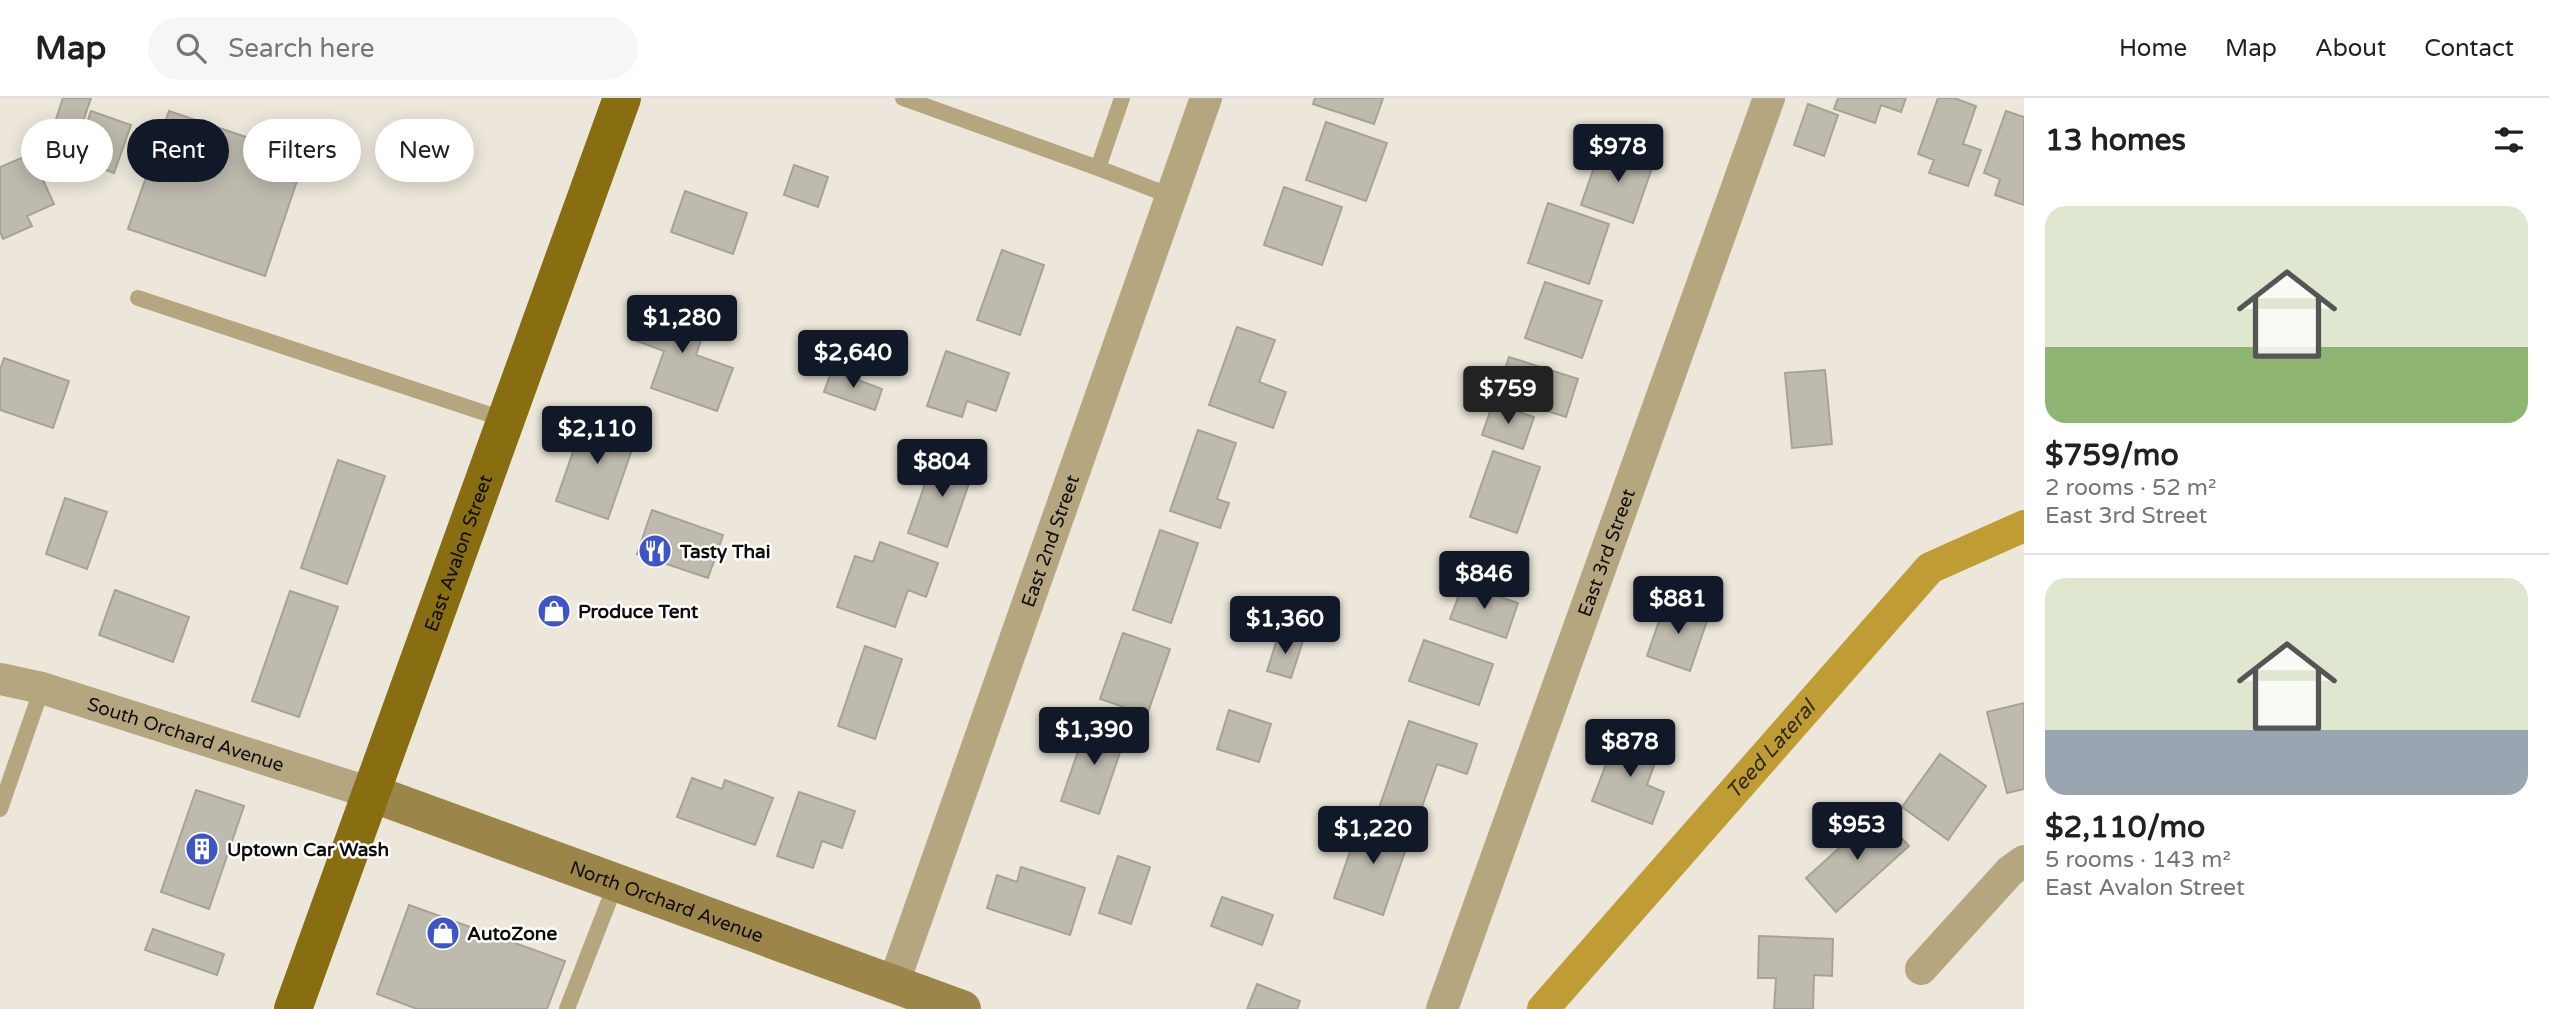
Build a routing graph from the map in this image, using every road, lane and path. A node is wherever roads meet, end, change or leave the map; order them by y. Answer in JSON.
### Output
{"nodes":[{"id":1,"x":622,"y":98,"type":"edge"},
{"id":2,"x":903,"y":98,"type":"edge"},
{"id":3,"x":1122,"y":98,"type":"edge"},
{"id":4,"x":1206,"y":98,"type":"edge"},
{"id":5,"x":1769,"y":98,"type":"edge"},
{"id":6,"x":1098,"y":169,"type":"junction"},
{"id":7,"x":1171,"y":196,"type":"junction"},
{"id":8,"x":138,"y":298,"type":"dead end"},
{"id":9,"x":506,"y":420,"type":"junction"},
{"id":10,"x":0,"y":679,"type":"edge"},
{"id":11,"x":42,"y":688,"type":"junction"},
{"id":12,"x":371,"y":793,"type":"junction"},
{"id":13,"x":0,"y":809,"type":"edge"},
{"id":14,"x":2024,"y":861,"type":"edge"},
{"id":15,"x":617,"y":883,"type":"junction"},
{"id":16,"x":1921,"y":969,"type":"dead end"},
{"id":17,"x":893,"y":985,"type":"junction"},
{"id":18,"x":293,"y":1009,"type":"edge"},
{"id":19,"x":567,"y":1009,"type":"edge"},
{"id":20,"x":962,"y":1009,"type":"edge"},
{"id":21,"x":1442,"y":1009,"type":"edge"}],
"edges":[{"from":1,"to":9,"type":"main road","name":"East Avalon Street"},
{"from":2,"to":6,"type":"lane"},
{"from":3,"to":6,"type":"lane"},
{"from":4,"to":7,"type":"street","name":"East 2nd Street"},
{"from":5,"to":21,"type":"street","name":"East 3rd Street"},
{"from":6,"to":7,"type":"lane"},
{"from":7,"to":17,"type":"street","name":"East 2nd Street"},
{"from":8,"to":9,"type":"lane"},
{"from":9,"to":12,"type":"main road","name":"East Avalon Street"},
{"from":10,"to":11,"type":"street","name":"South Orchard Avenue"},
{"from":11,"to":12,"type":"street","name":"South Orchard Avenue"},
{"from":11,"to":13,"type":"lane"},
{"from":12,"to":15,"type":"street","name":"North Orchard Avenue"},
{"from":12,"to":18,"type":"main road","name":"East Avalon Street"},
{"from":14,"to":16,"type":"street"},
{"from":15,"to":17,"type":"street","name":"North Orchard Avenue"},
{"from":15,"to":19,"type":"lane"},
{"from":17,"to":20,"type":"street","name":"North Orchard Avenue"}]}
